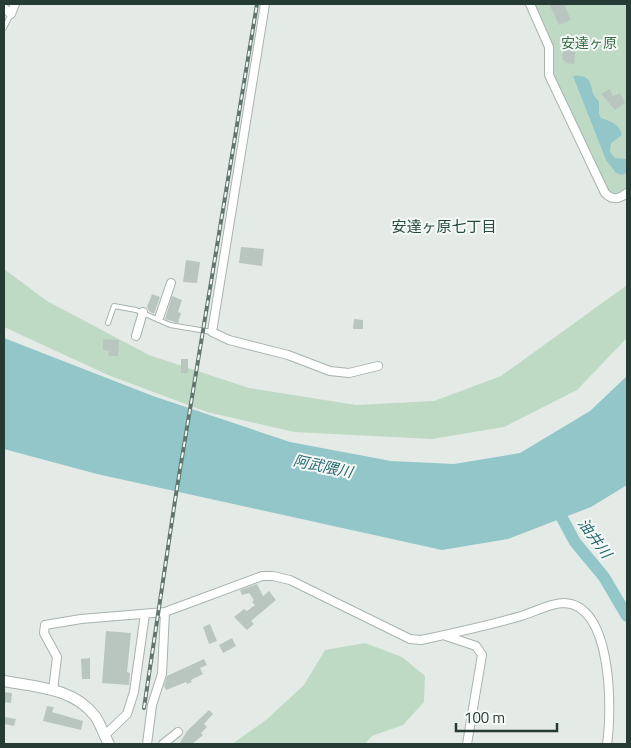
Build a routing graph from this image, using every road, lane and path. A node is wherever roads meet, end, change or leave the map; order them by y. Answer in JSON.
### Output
{"nodes":[{"id":1,"x":15,"y":4,"type":"edge"},
{"id":2,"x":265,"y":4,"type":"edge"},
{"id":3,"x":530,"y":4,"type":"edge"},
{"id":4,"x":4,"y":8,"type":"edge"},
{"id":5,"x":11,"y":14,"type":"junction"},
{"id":6,"x":4,"y":28,"type":"edge"},
{"id":7,"x":627,"y":193,"type":"edge"},
{"id":8,"x":171,"y":283,"type":"dead end"},
{"id":9,"x":143,"y":312,"type":"junction"},
{"id":10,"x":159,"y":318,"type":"junction"},
{"id":11,"x":108,"y":323,"type":"dead end"},
{"id":12,"x":212,"y":332,"type":"junction"},
{"id":13,"x":136,"y":336,"type":"dead end"},
{"id":14,"x":378,"y":366,"type":"dead end"},
{"id":15,"x":165,"y":612,"type":"junction"},
{"id":16,"x":145,"y":614,"type":"junction"},
{"id":17,"x":444,"y":635,"type":"junction"},
{"id":18,"x":4,"y":681,"type":"edge"},
{"id":19,"x":53,"y":690,"type":"junction"},
{"id":20,"x":178,"y":732,"type":"dead end"},
{"id":21,"x":106,"y":740,"type":"edge"},
{"id":22,"x":147,"y":744,"type":"edge"},
{"id":23,"x":163,"y":744,"type":"edge"},
{"id":24,"x":467,"y":744,"type":"edge"},
{"id":25,"x":607,"y":744,"type":"edge"}],
"edges":[{"from":1,"to":5,"type":"street"},
{"from":2,"to":12,"type":"street"},
{"from":3,"to":7,"type":"street"},
{"from":4,"to":5,"type":"street"},
{"from":5,"to":6,"type":"lane"},
{"from":8,"to":10,"type":"street"},
{"from":9,"to":10,"type":"lane"},
{"from":9,"to":11,"type":"lane"},
{"from":9,"to":13,"type":"street"},
{"from":10,"to":12,"type":"lane"},
{"from":12,"to":14,"type":"street"},
{"from":15,"to":16,"type":"street"},
{"from":15,"to":17,"type":"street"},
{"from":15,"to":22,"type":"street"},
{"from":16,"to":19,"type":"street"},
{"from":16,"to":21,"type":"street"},
{"from":17,"to":24,"type":"street"},
{"from":17,"to":25,"type":"street"},
{"from":18,"to":19,"type":"street"},
{"from":19,"to":21,"type":"street"},
{"from":20,"to":23,"type":"street"}]}
